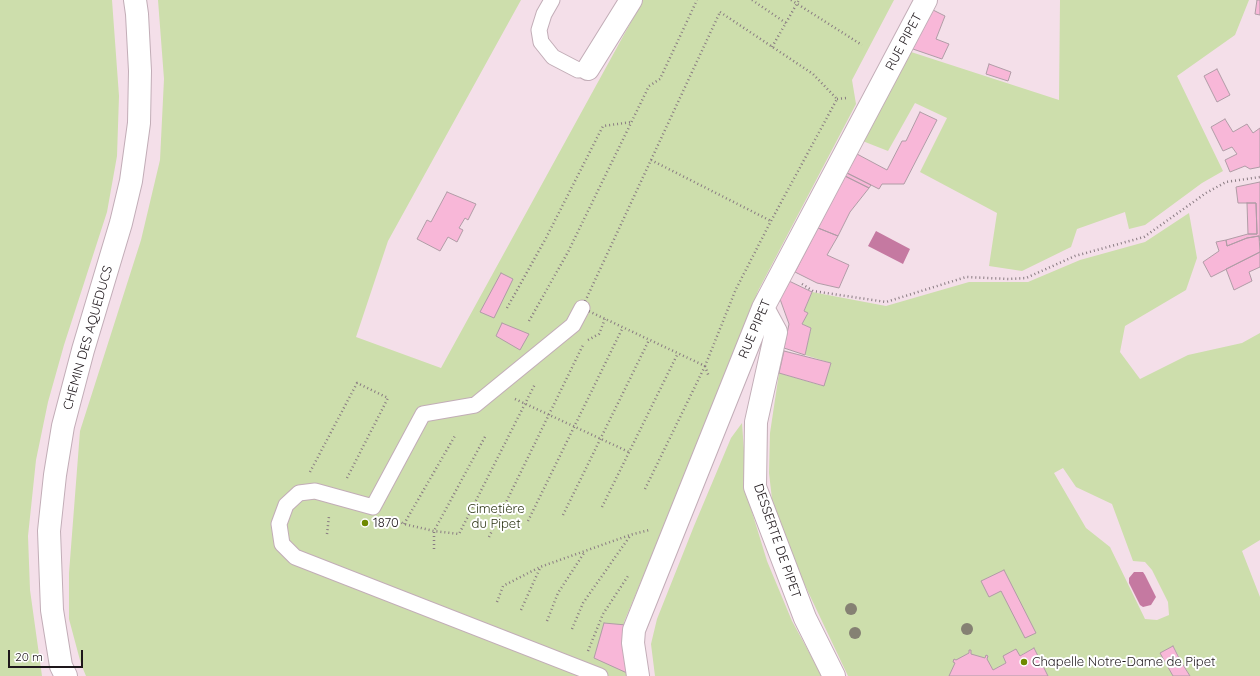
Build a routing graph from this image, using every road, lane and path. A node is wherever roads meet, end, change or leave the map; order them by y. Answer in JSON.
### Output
{"nodes":[{"id":1,"x":135,"y":0,"type":"edge"},
{"id":2,"x":552,"y":0,"type":"edge"},
{"id":3,"x":631,"y":0,"type":"edge"},
{"id":4,"x":698,"y":0,"type":"edge"},
{"id":5,"x":752,"y":0,"type":"edge"},
{"id":6,"x":791,"y":0,"type":"edge"},
{"id":7,"x":799,"y":0,"type":"edge"},
{"id":8,"x":926,"y":0,"type":"edge"},
{"id":9,"x":797,"y":4,"type":"junction"},
{"id":10,"x":786,"y":23,"type":"junction"},
{"id":11,"x":862,"y":46,"type":"dead end"},
{"id":12,"x":772,"y":47,"type":"junction"},
{"id":13,"x":588,"y":69,"type":"joint"},
{"id":14,"x":632,"y":122,"type":"junction"},
{"id":15,"x":651,"y":160,"type":"junction"},
{"id":16,"x":1260,"y":177,"type":"edge"},
{"id":17,"x":771,"y":221,"type":"junction"},
{"id":18,"x":781,"y":272,"type":"junction"},
{"id":19,"x":507,"y":308,"type":"dead end"},
{"id":20,"x":582,"y":308,"type":"junction"},
{"id":21,"x":763,"y":308,"type":"junction"},
{"id":22,"x":606,"y":319,"type":"junction"},
{"id":23,"x":529,"y":321,"type":"dead end"},
{"id":24,"x":623,"y":327,"type":"junction"},
{"id":25,"x":650,"y":340,"type":"junction"},
{"id":26,"x":678,"y":353,"type":"junction"},
{"id":27,"x":705,"y":366,"type":"junction"},
{"id":28,"x":535,"y":384,"type":"dead end"},
{"id":29,"x":495,"y":389,"type":"junction"},
{"id":30,"x":525,"y":404,"type":"junction"},
{"id":31,"x":549,"y":415,"type":"junction"},
{"id":32,"x":574,"y":427,"type":"junction"},
{"id":33,"x":456,"y":434,"type":"dead end"},
{"id":34,"x":486,"y":435,"type":"dead end"},
{"id":35,"x":600,"y":439,"type":"junction"},
{"id":36,"x":629,"y":452,"type":"junction"},
{"id":37,"x":645,"y":490,"type":"dead end"},
{"id":38,"x":299,"y":493,"type":"junction"},
{"id":39,"x":337,"y":498,"type":"junction"},
{"id":40,"x":374,"y":507,"type":"junction"},
{"id":41,"x":602,"y":507,"type":"dead end"},
{"id":42,"x":563,"y":515,"type":"dead end"},
{"id":43,"x":528,"y":521,"type":"dead end"},
{"id":44,"x":404,"y":524,"type":"junction"},
{"id":45,"x":655,"y":528,"type":"dead end"},
{"id":46,"x":434,"y":531,"type":"junction"},
{"id":47,"x":630,"y":535,"type":"junction"},
{"id":48,"x":489,"y":537,"type":"dead end"},
{"id":49,"x":434,"y":549,"type":"dead end"},
{"id":50,"x":584,"y":552,"type":"junction"},
{"id":51,"x":540,"y":567,"type":"junction"},
{"id":52,"x":497,"y":602,"type":"dead end"},
{"id":53,"x":521,"y":610,"type":"dead end"},
{"id":54,"x":546,"y":621,"type":"dead end"},
{"id":55,"x":572,"y":629,"type":"dead end"},
{"id":56,"x":63,"y":673,"type":"edge"},
{"id":57,"x":600,"y":676,"type":"edge"},
{"id":58,"x":638,"y":676,"type":"edge"},
{"id":59,"x":834,"y":676,"type":"edge"}],
"edges":[{"from":1,"to":56,"type":"street","name":"CHEMIN DES AQUEDUCS"},
{"from":2,"to":13,"type":"lane"},
{"from":3,"to":13,"type":"street"},
{"from":4,"to":14,"type":"path"},
{"from":5,"to":10,"type":"path"},
{"from":6,"to":9,"type":"path"},
{"from":7,"to":9,"type":"path"},
{"from":8,"to":18,"type":"street","name":"RUE PIPET"},
{"from":9,"to":10,"type":"path"},
{"from":9,"to":11,"type":"path"},
{"from":10,"to":12,"type":"path"},
{"from":12,"to":15,"type":"path"},
{"from":12,"to":17,"type":"path"},
{"from":14,"to":19,"type":"path"},
{"from":14,"to":23,"type":"path"},
{"from":15,"to":17,"type":"path"},
{"from":15,"to":20,"type":"path"},
{"from":16,"to":18,"type":"path"},
{"from":17,"to":27,"type":"path"},
{"from":18,"to":21,"type":"street","name":"RUE PIPET"},
{"from":20,"to":22,"type":"path"},
{"from":20,"to":29,"type":"lane"},
{"from":21,"to":58,"type":"street","name":"RUE PIPET"},
{"from":21,"to":59,"type":"street","name":"DESSERTE DE PIPET"},
{"from":22,"to":24,"type":"path"},
{"from":22,"to":31,"type":"path"},
{"from":24,"to":25,"type":"path"},
{"from":24,"to":32,"type":"path"},
{"from":25,"to":26,"type":"path"},
{"from":25,"to":35,"type":"path"},
{"from":26,"to":27,"type":"path"},
{"from":26,"to":36,"type":"path"},
{"from":27,"to":37,"type":"path"},
{"from":28,"to":30,"type":"path"},
{"from":29,"to":30,"type":"path"},
{"from":29,"to":40,"type":"lane"},
{"from":30,"to":31,"type":"path"},
{"from":30,"to":46,"type":"path"},
{"from":31,"to":32,"type":"path"},
{"from":31,"to":48,"type":"path"},
{"from":32,"to":35,"type":"path"},
{"from":32,"to":43,"type":"path"},
{"from":33,"to":44,"type":"path"},
{"from":34,"to":46,"type":"path"},
{"from":35,"to":36,"type":"path"},
{"from":35,"to":42,"type":"path"},
{"from":36,"to":41,"type":"path"},
{"from":38,"to":39,"type":"lane"},
{"from":38,"to":39,"type":"path"},
{"from":38,"to":57,"type":"lane"},
{"from":39,"to":40,"type":"lane"},
{"from":40,"to":44,"type":"path"},
{"from":44,"to":46,"type":"path"},
{"from":45,"to":47,"type":"path"},
{"from":46,"to":49,"type":"path"},
{"from":47,"to":50,"type":"path"},
{"from":47,"to":55,"type":"path"},
{"from":50,"to":51,"type":"path"},
{"from":50,"to":54,"type":"path"},
{"from":51,"to":52,"type":"path"},
{"from":51,"to":53,"type":"path"}]}
